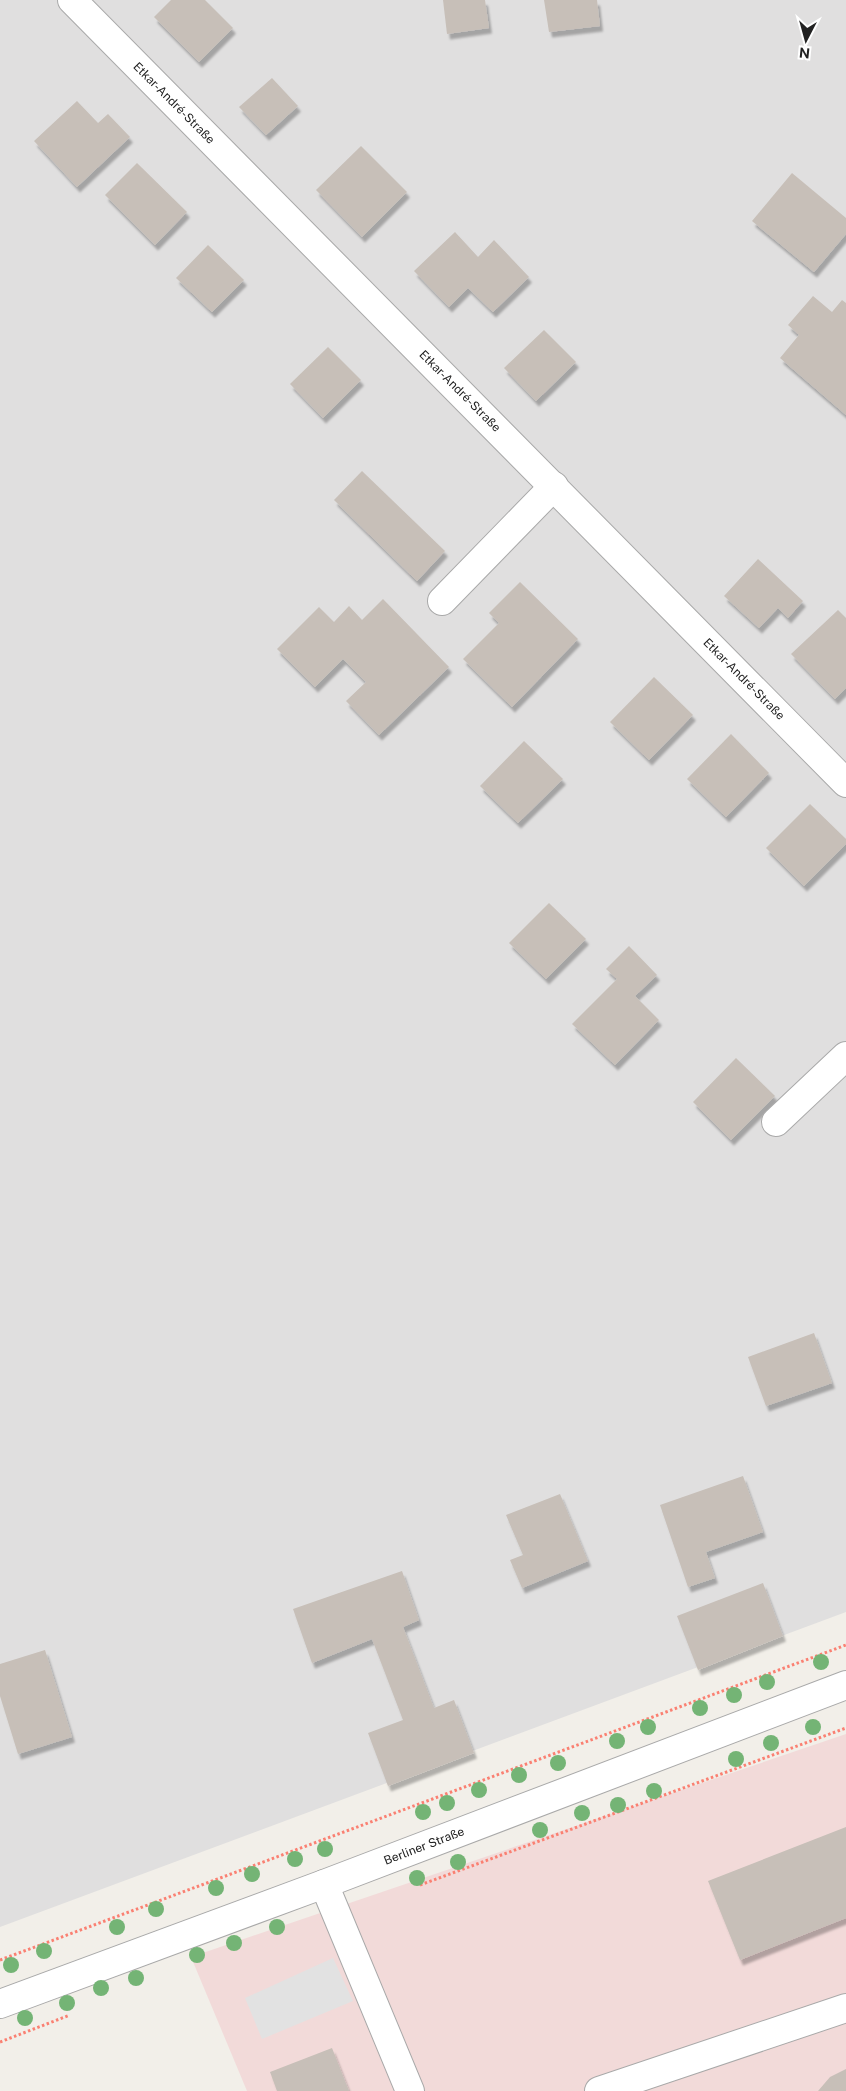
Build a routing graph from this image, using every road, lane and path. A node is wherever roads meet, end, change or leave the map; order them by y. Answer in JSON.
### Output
{"nodes":[{"id":1,"x":72,"y":0,"type":"edge"},
{"id":2,"x":554,"y":486,"type":"junction"},
{"id":3,"x":442,"y":601,"type":"dead end"},
{"id":4,"x":846,"y":783,"type":"edge"},
{"id":5,"x":846,"y":1056,"type":"edge"},
{"id":6,"x":776,"y":1122,"type":"dead end"},
{"id":7,"x":846,"y":1645,"type":"edge"},
{"id":8,"x":846,"y":1685,"type":"edge"},
{"id":9,"x":846,"y":1728,"type":"edge"},
{"id":10,"x":324,"y":1884,"type":"junction"},
{"id":11,"x":411,"y":1888,"type":"dead end"},
{"id":12,"x":0,"y":1960,"type":"edge"},
{"id":13,"x":0,"y":2004,"type":"edge"},
{"id":14,"x":846,"y":2008,"type":"edge"},
{"id":15,"x":73,"y":2014,"type":"dead end"},
{"id":16,"x":0,"y":2042,"type":"edge"},
{"id":17,"x":410,"y":2091,"type":"edge"},
{"id":18,"x":599,"y":2091,"type":"edge"}],
"edges":[{"from":1,"to":2,"type":"street","name":"Etkar-André-Straße"},
{"from":2,"to":3,"type":"street"},
{"from":2,"to":4,"type":"street","name":"Etkar-André-Straße"},
{"from":5,"to":6,"type":"street"},
{"from":7,"to":12,"type":"path"},
{"from":8,"to":10,"type":"street","name":"Berliner Straße"},
{"from":9,"to":11,"type":"path"},
{"from":10,"to":13,"type":"street","name":"Berliner Straße"},
{"from":10,"to":17,"type":"street"},
{"from":14,"to":18,"type":"street"},
{"from":15,"to":16,"type":"path"}]}
